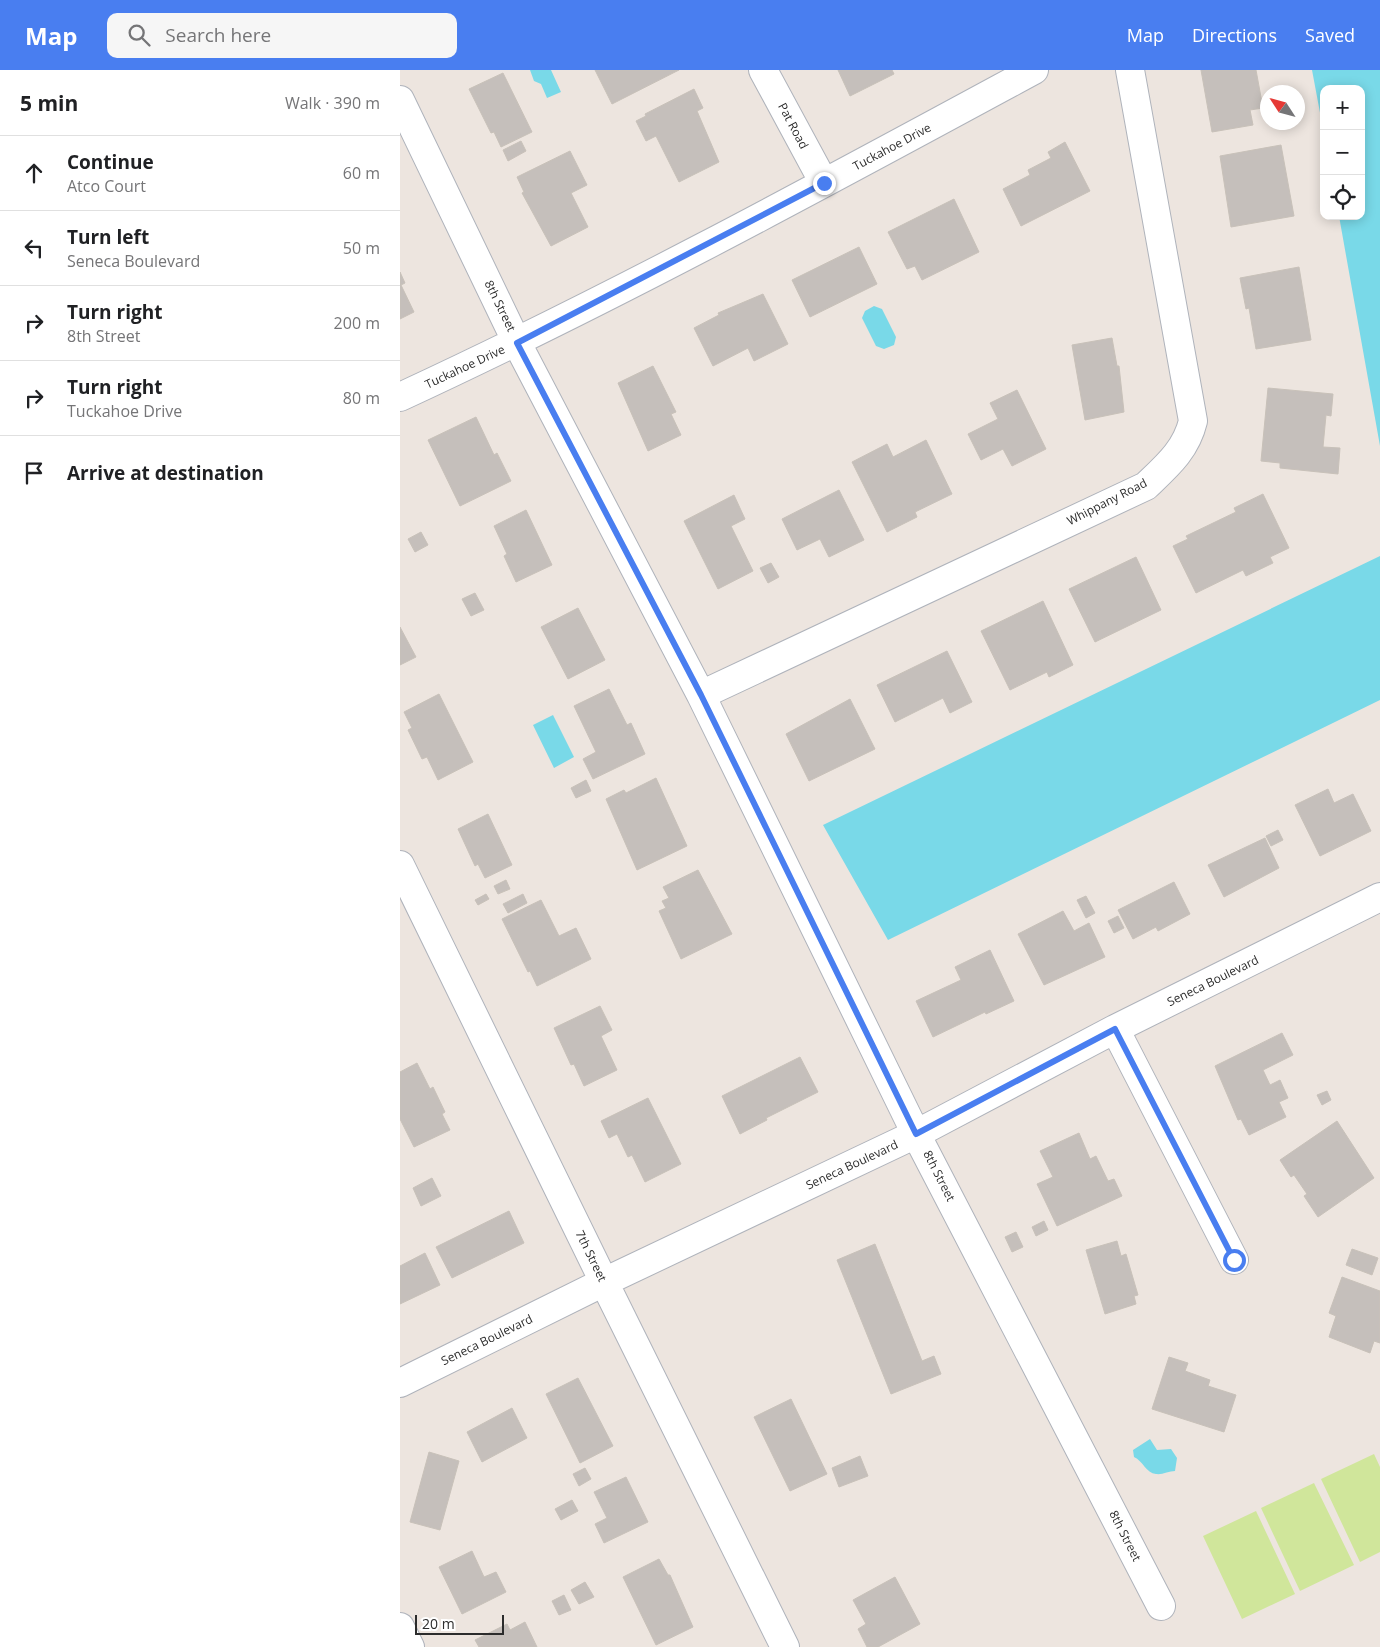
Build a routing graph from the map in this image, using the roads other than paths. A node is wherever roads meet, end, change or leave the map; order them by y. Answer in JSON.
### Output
{"nodes":[{"id":1,"x":763,"y":70,"type":"edge"},
{"id":2,"x":1034,"y":70,"type":"edge"},
{"id":3,"x":1130,"y":70,"type":"edge"},
{"id":4,"x":400,"y":100,"type":"edge"},
{"id":5,"x":824,"y":183,"type":"junction"},
{"id":6,"x":517,"y":343,"type":"junction"},
{"id":7,"x":400,"y":397,"type":"edge"},
{"id":8,"x":701,"y":695,"type":"junction"},
{"id":9,"x":400,"y":865,"type":"edge"},
{"id":10,"x":1380,"y":897,"type":"edge"},
{"id":11,"x":1115,"y":1029,"type":"junction"},
{"id":12,"x":916,"y":1134,"type":"junction"},
{"id":13,"x":1234,"y":1260,"type":"dead end"},
{"id":14,"x":604,"y":1282,"type":"junction"},
{"id":15,"x":400,"y":1383,"type":"edge"},
{"id":16,"x":1161,"y":1606,"type":"dead end"},
{"id":17,"x":400,"y":1627,"type":"edge"},
{"id":18,"x":410,"y":1647,"type":"edge"},
{"id":19,"x":785,"y":1647,"type":"edge"}],
"edges":[{"from":1,"to":5,"type":"street","name":"Pat Road"},
{"from":2,"to":5,"type":"street","name":"Tuckahoe Drive"},
{"from":3,"to":8,"type":"street","name":"Whippany Road"},
{"from":4,"to":6,"type":"street","name":"8th Street"},
{"from":5,"to":6,"type":"street","name":"Tuckahoe Drive"},
{"from":6,"to":7,"type":"street","name":"Tuckahoe Drive"},
{"from":6,"to":8,"type":"street","name":"8th Street"},
{"from":8,"to":12,"type":"street","name":"8th Street"},
{"from":9,"to":14,"type":"street","name":"7th Street"},
{"from":10,"to":11,"type":"street","name":"Seneca Boulevard"},
{"from":11,"to":12,"type":"street","name":"Seneca Boulevard"},
{"from":11,"to":13,"type":"street"},
{"from":12,"to":14,"type":"street","name":"Seneca Boulevard"},
{"from":12,"to":16,"type":"street","name":"8th Street"},
{"from":14,"to":15,"type":"street","name":"Seneca Boulevard"},
{"from":14,"to":19,"type":"street","name":"7th Street"},
{"from":17,"to":18,"type":"street"}]}
